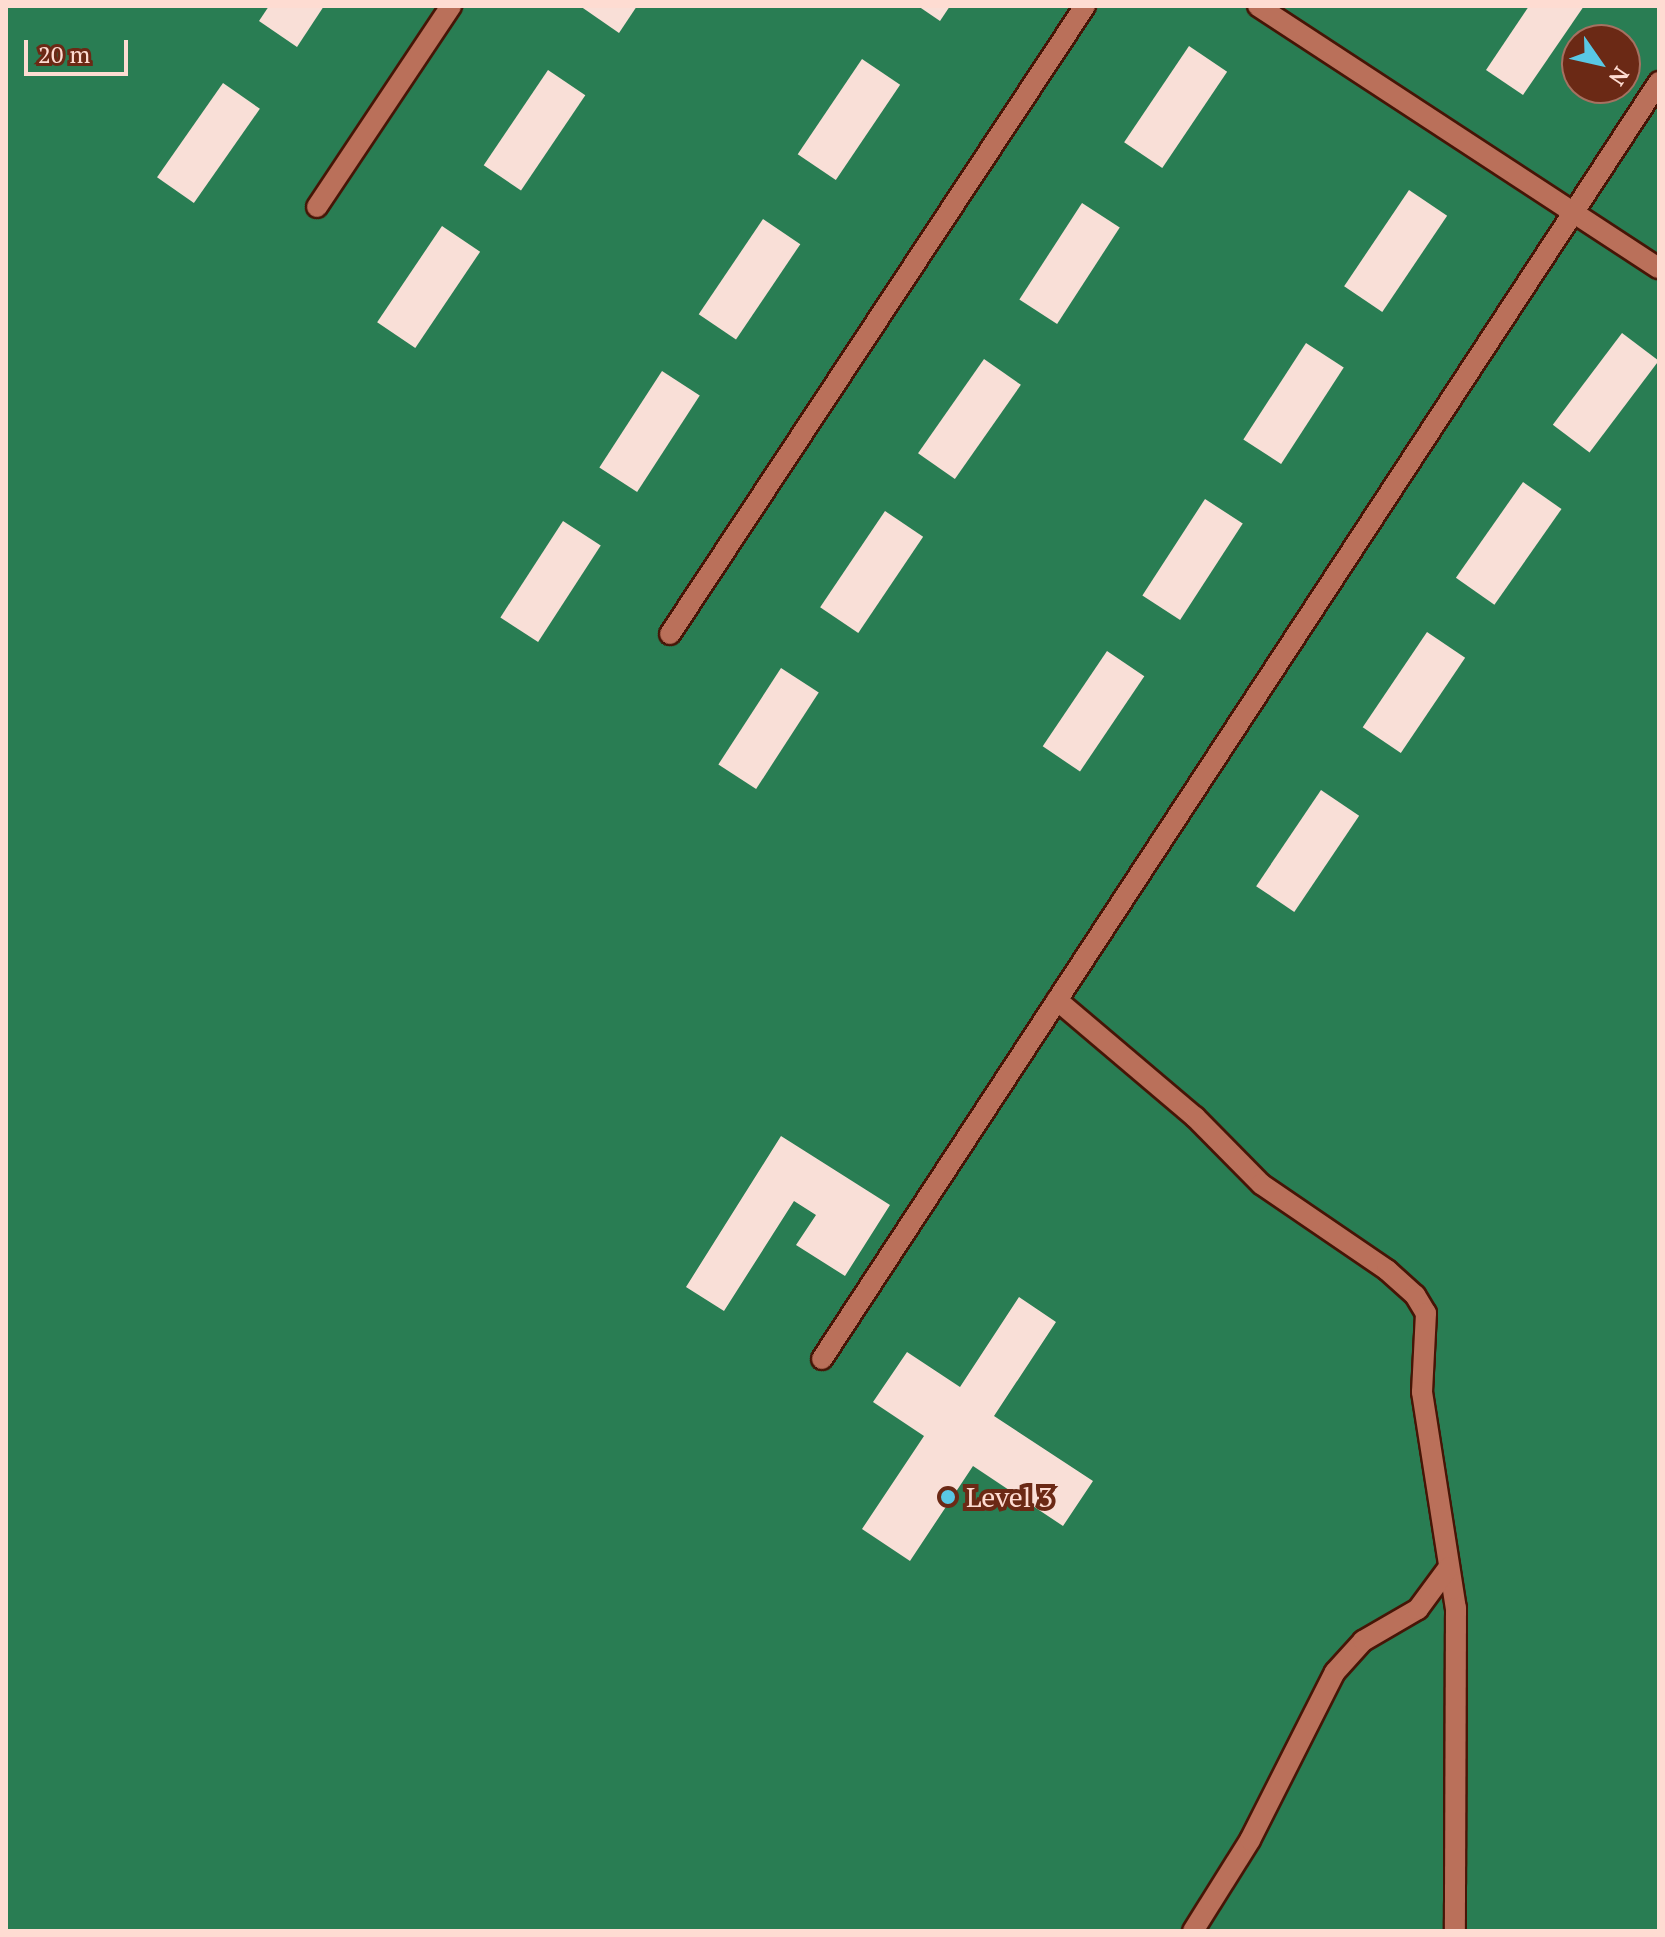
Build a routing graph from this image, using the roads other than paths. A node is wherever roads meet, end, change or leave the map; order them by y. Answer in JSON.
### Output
{"nodes":[{"id":1,"x":451,"y":6,"type":"edge"},
{"id":2,"x":1085,"y":6,"type":"edge"},
{"id":3,"x":1258,"y":6,"type":"edge"},
{"id":4,"x":1659,"y":82,"type":"edge"},
{"id":5,"x":317,"y":207,"type":"dead end"},
{"id":6,"x":1572,"y":214,"type":"junction"},
{"id":7,"x":1659,"y":268,"type":"edge"},
{"id":8,"x":670,"y":634,"type":"dead end"},
{"id":9,"x":1057,"y":1000,"type":"junction"},
{"id":10,"x":822,"y":1359,"type":"dead end"},
{"id":11,"x":1449,"y":1567,"type":"junction"},
{"id":12,"x":1193,"y":1931,"type":"edge"},
{"id":13,"x":1455,"y":1931,"type":"edge"}],
"edges":[{"from":1,"to":5,"type":"street"},
{"from":2,"to":8,"type":"street"},
{"from":3,"to":6,"type":"street"},
{"from":4,"to":6,"type":"street"},
{"from":6,"to":7,"type":"street"},
{"from":6,"to":9,"type":"street"},
{"from":9,"to":10,"type":"street"},
{"from":9,"to":11,"type":"street"},
{"from":11,"to":12,"type":"street"},
{"from":11,"to":13,"type":"street"}]}
